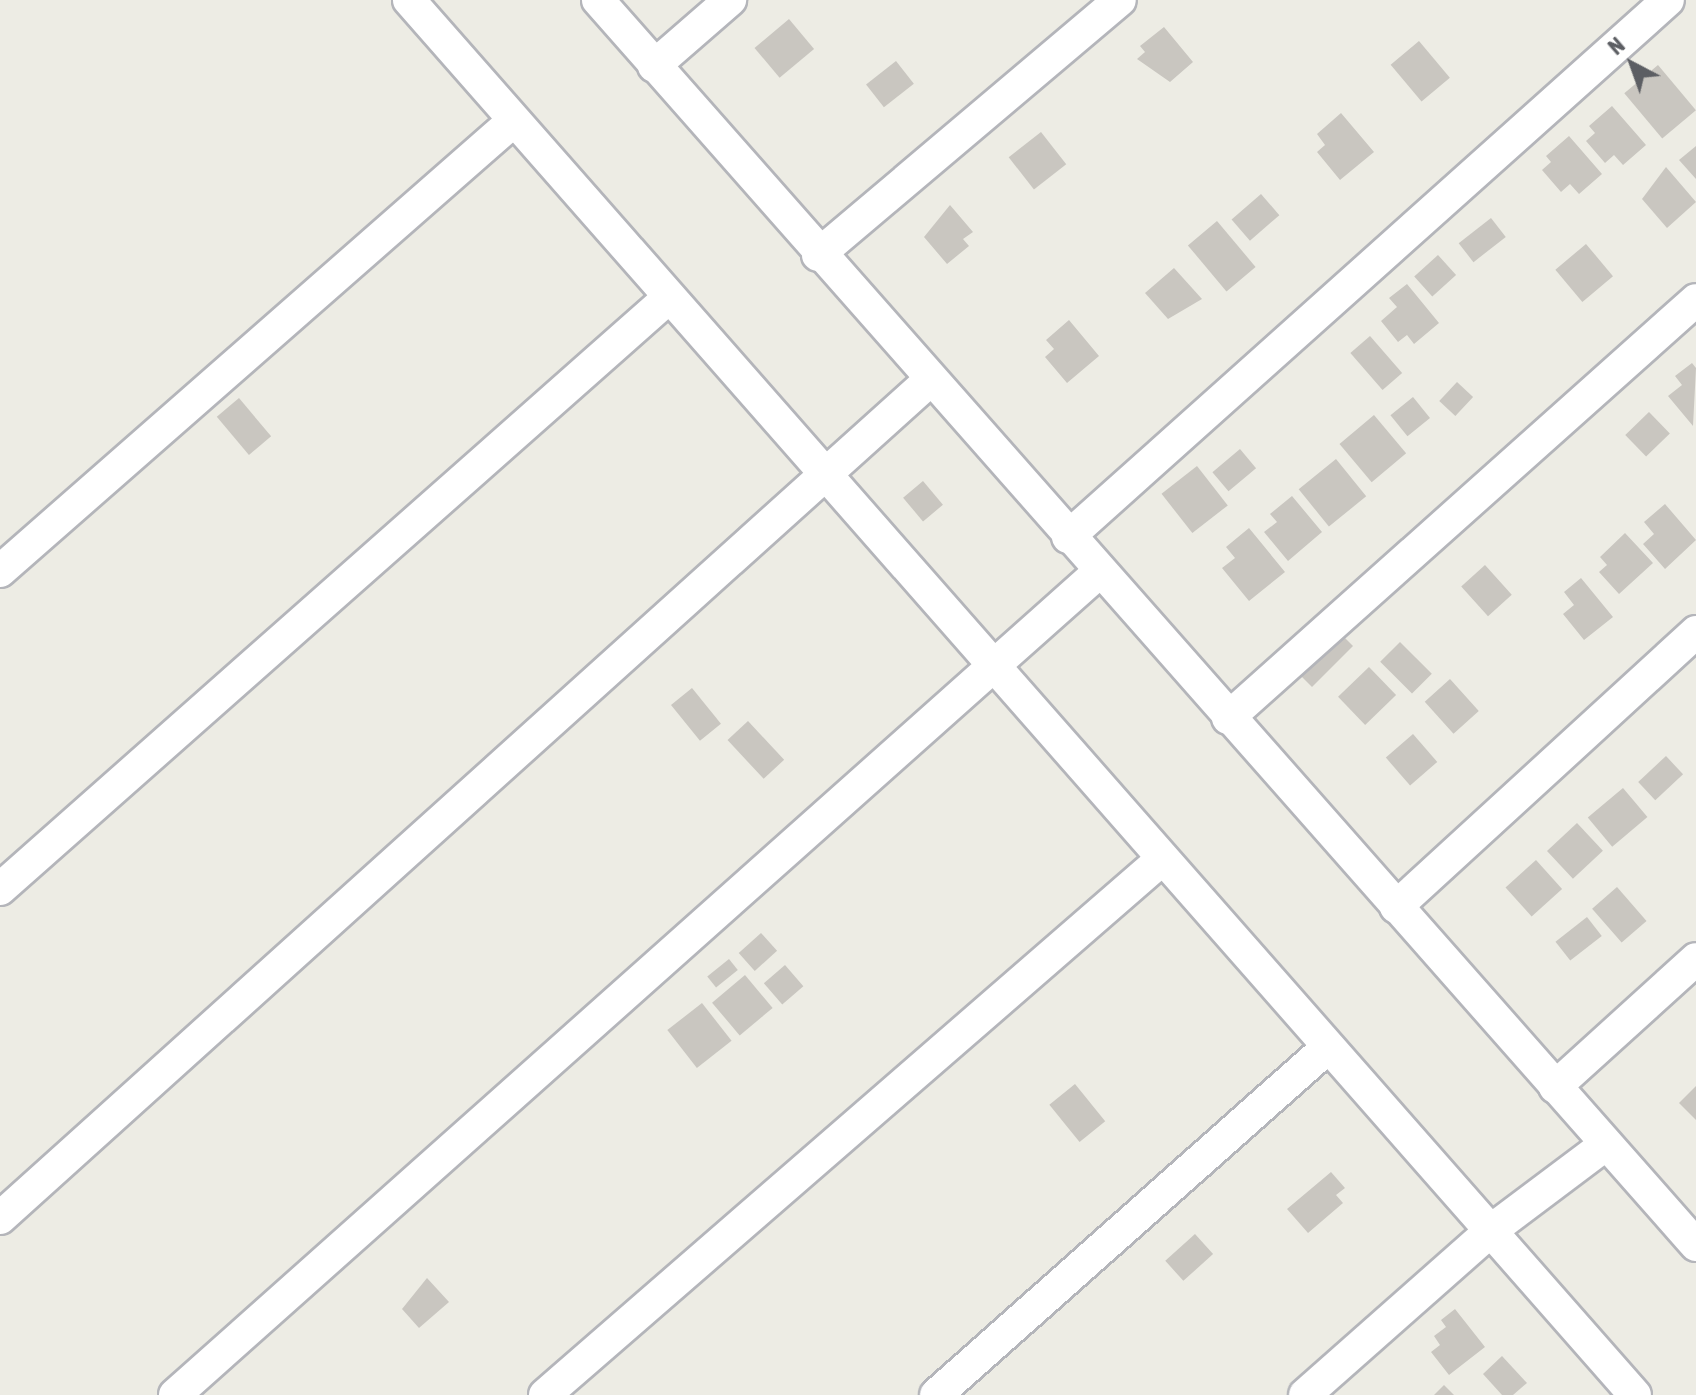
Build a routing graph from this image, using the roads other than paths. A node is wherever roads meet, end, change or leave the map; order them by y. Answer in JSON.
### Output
{"nodes":[{"id":1,"x":409,"y":0,"type":"edge"},
{"id":2,"x":598,"y":0,"type":"edge"},
{"id":3,"x":730,"y":0,"type":"edge"},
{"id":4,"x":1120,"y":0,"type":"edge"},
{"id":5,"x":1668,"y":0,"type":"edge"},
{"id":6,"x":654,"y":66,"type":"junction"},
{"id":7,"x":511,"y":123,"type":"junction"},
{"id":8,"x":818,"y":255,"type":"junction"},
{"id":9,"x":667,"y":299,"type":"junction"},
{"id":10,"x":1696,"y":300,"type":"edge"},
{"id":11,"x":929,"y":381,"type":"junction"},
{"id":12,"x":820,"y":472,"type":"junction"},
{"id":13,"x":1068,"y":537,"type":"junction"},
{"id":14,"x":0,"y":571,"type":"edge"},
{"id":15,"x":1099,"y":572,"type":"junction"},
{"id":16,"x":1696,"y":632,"type":"edge"},
{"id":17,"x":990,"y":666,"type":"junction"},
{"id":18,"x":1228,"y":718,"type":"junction"},
{"id":19,"x":1161,"y":860,"type":"junction"},
{"id":20,"x":0,"y":889,"type":"edge"},
{"id":21,"x":1396,"y":907,"type":"junction"},
{"id":22,"x":1696,"y":959,"type":"edge"},
{"id":23,"x":1327,"y":1048,"type":"junction"},
{"id":24,"x":1555,"y":1087,"type":"junction"},
{"id":25,"x":1606,"y":1144,"type":"junction"},
{"id":26,"x":0,"y":1218,"type":"edge"},
{"id":27,"x":1489,"y":1232,"type":"junction"},
{"id":28,"x":1696,"y":1245,"type":"edge"},
{"id":29,"x":175,"y":1395,"type":"edge"},
{"id":30,"x":545,"y":1395,"type":"edge"},
{"id":31,"x":936,"y":1395,"type":"edge"},
{"id":32,"x":1306,"y":1395,"type":"edge"},
{"id":33,"x":1635,"y":1395,"type":"edge"}],
"edges":[{"from":1,"to":7,"type":"street"},
{"from":2,"to":6,"type":"street"},
{"from":3,"to":6,"type":"street"},
{"from":4,"to":8,"type":"street"},
{"from":5,"to":13,"type":"street"},
{"from":6,"to":8,"type":"street"},
{"from":7,"to":9,"type":"street"},
{"from":7,"to":14,"type":"street"},
{"from":8,"to":11,"type":"street"},
{"from":9,"to":12,"type":"street"},
{"from":9,"to":20,"type":"street"},
{"from":10,"to":18,"type":"street"},
{"from":11,"to":12,"type":"street"},
{"from":11,"to":13,"type":"street"},
{"from":12,"to":17,"type":"street"},
{"from":12,"to":26,"type":"street"},
{"from":13,"to":15,"type":"street"},
{"from":15,"to":17,"type":"street"},
{"from":15,"to":18,"type":"street"},
{"from":16,"to":21,"type":"street"},
{"from":17,"to":19,"type":"street"},
{"from":17,"to":29,"type":"street"},
{"from":18,"to":21,"type":"street"},
{"from":19,"to":23,"type":"street"},
{"from":19,"to":30,"type":"street"},
{"from":21,"to":24,"type":"street"},
{"from":22,"to":24,"type":"street"},
{"from":23,"to":27,"type":"street"},
{"from":23,"to":31,"type":"street"},
{"from":24,"to":25,"type":"street"},
{"from":25,"to":27,"type":"street"},
{"from":25,"to":28,"type":"street"},
{"from":27,"to":32,"type":"street"},
{"from":27,"to":33,"type":"street"}]}
